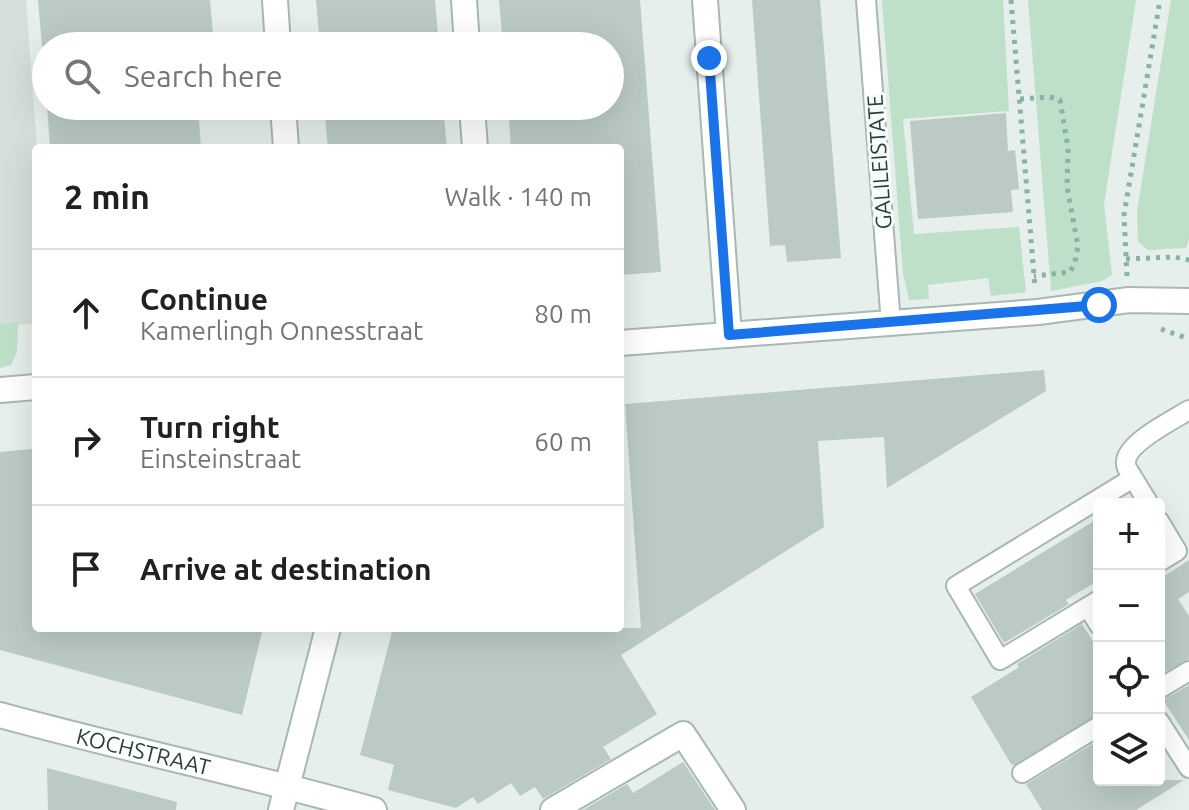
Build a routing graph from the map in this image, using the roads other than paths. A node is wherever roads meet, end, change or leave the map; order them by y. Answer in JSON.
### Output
{"nodes":[{"id":1,"x":275,"y":0,"type":"edge"},
{"id":2,"x":464,"y":0,"type":"edge"},
{"id":3,"x":705,"y":0,"type":"edge"},
{"id":4,"x":866,"y":0,"type":"edge"},
{"id":5,"x":277,"y":32,"type":"edge"},
{"id":6,"x":466,"y":32,"type":"edge"},
{"id":7,"x":284,"y":120,"type":"edge"},
{"id":8,"x":473,"y":120,"type":"edge"},
{"id":9,"x":286,"y":144,"type":"edge"},
{"id":10,"x":475,"y":144,"type":"edge"},
{"id":11,"x":1189,"y":300,"type":"edge"},
{"id":12,"x":891,"y":324,"type":"junction"},
{"id":13,"x":729,"y":335,"type":"junction"},
{"id":14,"x":624,"y":343,"type":"edge"},
{"id":15,"x":32,"y":387,"type":"edge"},
{"id":16,"x":0,"y":390,"type":"edge"},
{"id":17,"x":1189,"y":410,"type":"edge"},
{"id":18,"x":1133,"y":478,"type":"junction"},
{"id":19,"x":1145,"y":498,"type":"edge"},
{"id":20,"x":1165,"y":531,"type":"edge"},
{"id":21,"x":1165,"y":558,"type":"edge"},
{"id":22,"x":1093,"y":604,"type":"edge"},
{"id":23,"x":327,"y":632,"type":"edge"},
{"id":24,"x":1189,"y":671,"type":"edge"},
{"id":25,"x":1165,"y":685,"type":"edge"},
{"id":26,"x":0,"y":715,"type":"edge"},
{"id":27,"x":1093,"y":730,"type":"edge"},
{"id":28,"x":1165,"y":730,"type":"edge"},
{"id":29,"x":1189,"y":768,"type":"edge"},
{"id":30,"x":1022,"y":773,"type":"dead end"},
{"id":31,"x":287,"y":786,"type":"junction"},
{"id":32,"x":281,"y":810,"type":"edge"},
{"id":33,"x":374,"y":810,"type":"edge"},
{"id":34,"x":553,"y":810,"type":"edge"},
{"id":35,"x":733,"y":810,"type":"edge"}],
"edges":[{"from":1,"to":5,"type":"street"},
{"from":2,"to":6,"type":"street"},
{"from":3,"to":13,"type":"street"},
{"from":4,"to":12,"type":"lane","name":"GALILEISTATE"},
{"from":7,"to":9,"type":"street"},
{"from":8,"to":10,"type":"street"},
{"from":11,"to":12,"type":"street"},
{"from":12,"to":13,"type":"street"},
{"from":13,"to":14,"type":"street"},
{"from":15,"to":16,"type":"street"},
{"from":17,"to":18,"type":"lane"},
{"from":18,"to":19,"type":"lane"},
{"from":18,"to":22,"type":"lane"},
{"from":20,"to":21,"type":"lane"},
{"from":23,"to":31,"type":"street"},
{"from":24,"to":25,"type":"lane"},
{"from":26,"to":31,"type":"street","name":"KOCHSTRAAT"},
{"from":27,"to":30,"type":"lane"},
{"from":28,"to":29,"type":"lane"},
{"from":31,"to":32,"type":"street"},
{"from":31,"to":33,"type":"street","name":"KOCHSTRAAT"},
{"from":34,"to":35,"type":"street"}]}
